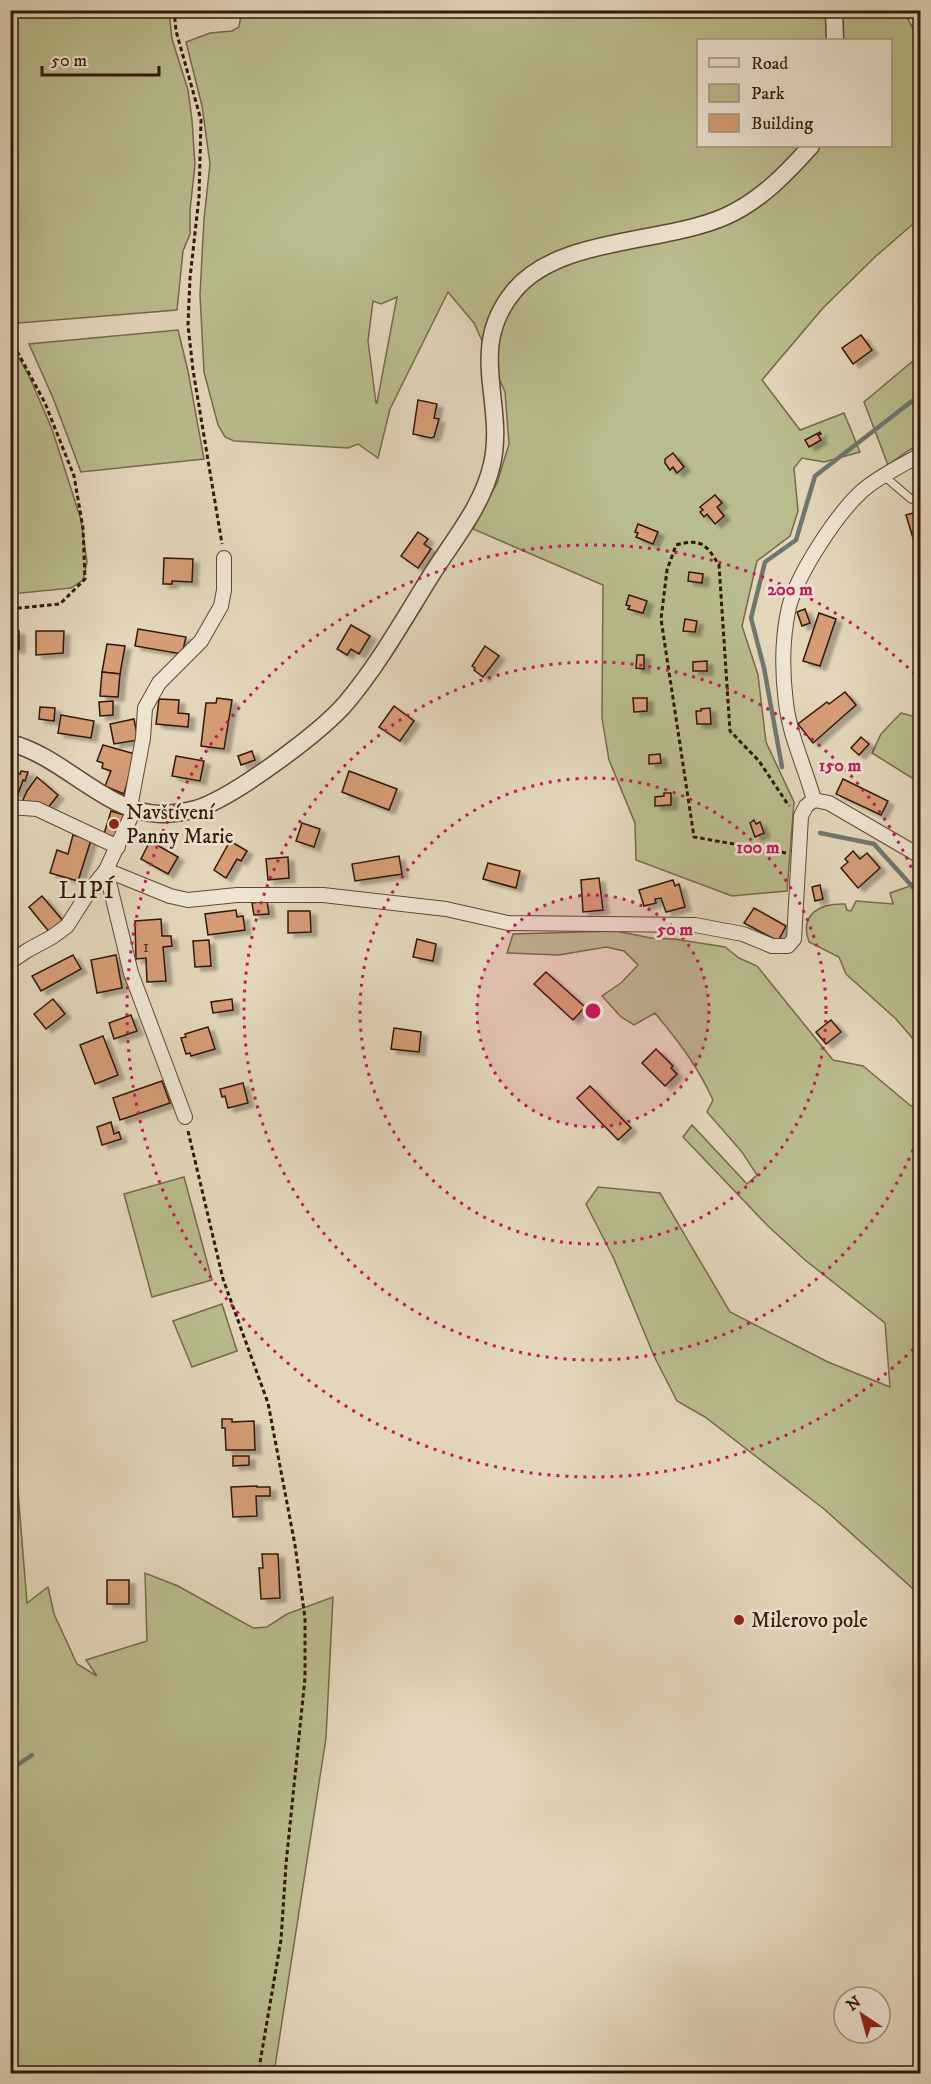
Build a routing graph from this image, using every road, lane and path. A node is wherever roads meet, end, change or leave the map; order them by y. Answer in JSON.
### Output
{"nodes":[{"id":1,"x":174,"y":10,"type":"edge"},
{"id":2,"x":834,"y":10,"type":"edge"},
{"id":3,"x":834,"y":39,"type":"edge"},
{"id":4,"x":810,"y":147,"type":"edge"},
{"id":5,"x":10,"y":338,"type":"edge"},
{"id":6,"x":921,"y":455,"type":"edge"},
{"id":7,"x":884,"y":476,"type":"junction"},
{"id":8,"x":921,"y":502,"type":"edge"},
{"id":9,"x":224,"y":558,"type":"joint"},
{"id":10,"x":10,"y":609,"type":"edge"},
{"id":11,"x":10,"y":743,"type":"edge"},
{"id":12,"x":814,"y":800,"type":"junction"},
{"id":13,"x":10,"y":807,"type":"edge"},
{"id":14,"x":132,"y":807,"type":"junction"},
{"id":15,"x":801,"y":823,"type":"junction"},
{"id":16,"x":118,"y":847,"type":"junction"},
{"id":17,"x":798,"y":855,"type":"junction"},
{"id":18,"x":921,"y":856,"type":"edge"},
{"id":19,"x":106,"y":870,"type":"junction"},
{"id":20,"x":10,"y":962,"type":"edge"},
{"id":21,"x":185,"y":1116,"type":"joint"},
{"id":22,"x":258,"y":2073,"type":"edge"}],
"edges":[{"from":1,"to":9,"type":"path"},
{"from":2,"to":3,"type":"street"},
{"from":4,"to":14,"type":"street"},
{"from":5,"to":10,"type":"path"},
{"from":6,"to":7,"type":"street"},
{"from":7,"to":8,"type":"lane"},
{"from":7,"to":12,"type":"street"},
{"from":9,"to":14,"type":"street"},
{"from":11,"to":14,"type":"street"},
{"from":12,"to":15,"type":"street"},
{"from":12,"to":18,"type":"street"},
{"from":13,"to":16,"type":"street"},
{"from":14,"to":16,"type":"street"},
{"from":15,"to":17,"type":"street"},
{"from":15,"to":17,"type":"path"},
{"from":16,"to":19,"type":"street"},
{"from":17,"to":19,"type":"street"},
{"from":19,"to":20,"type":"street"},
{"from":19,"to":21,"type":"street"},
{"from":21,"to":22,"type":"path"}]}
